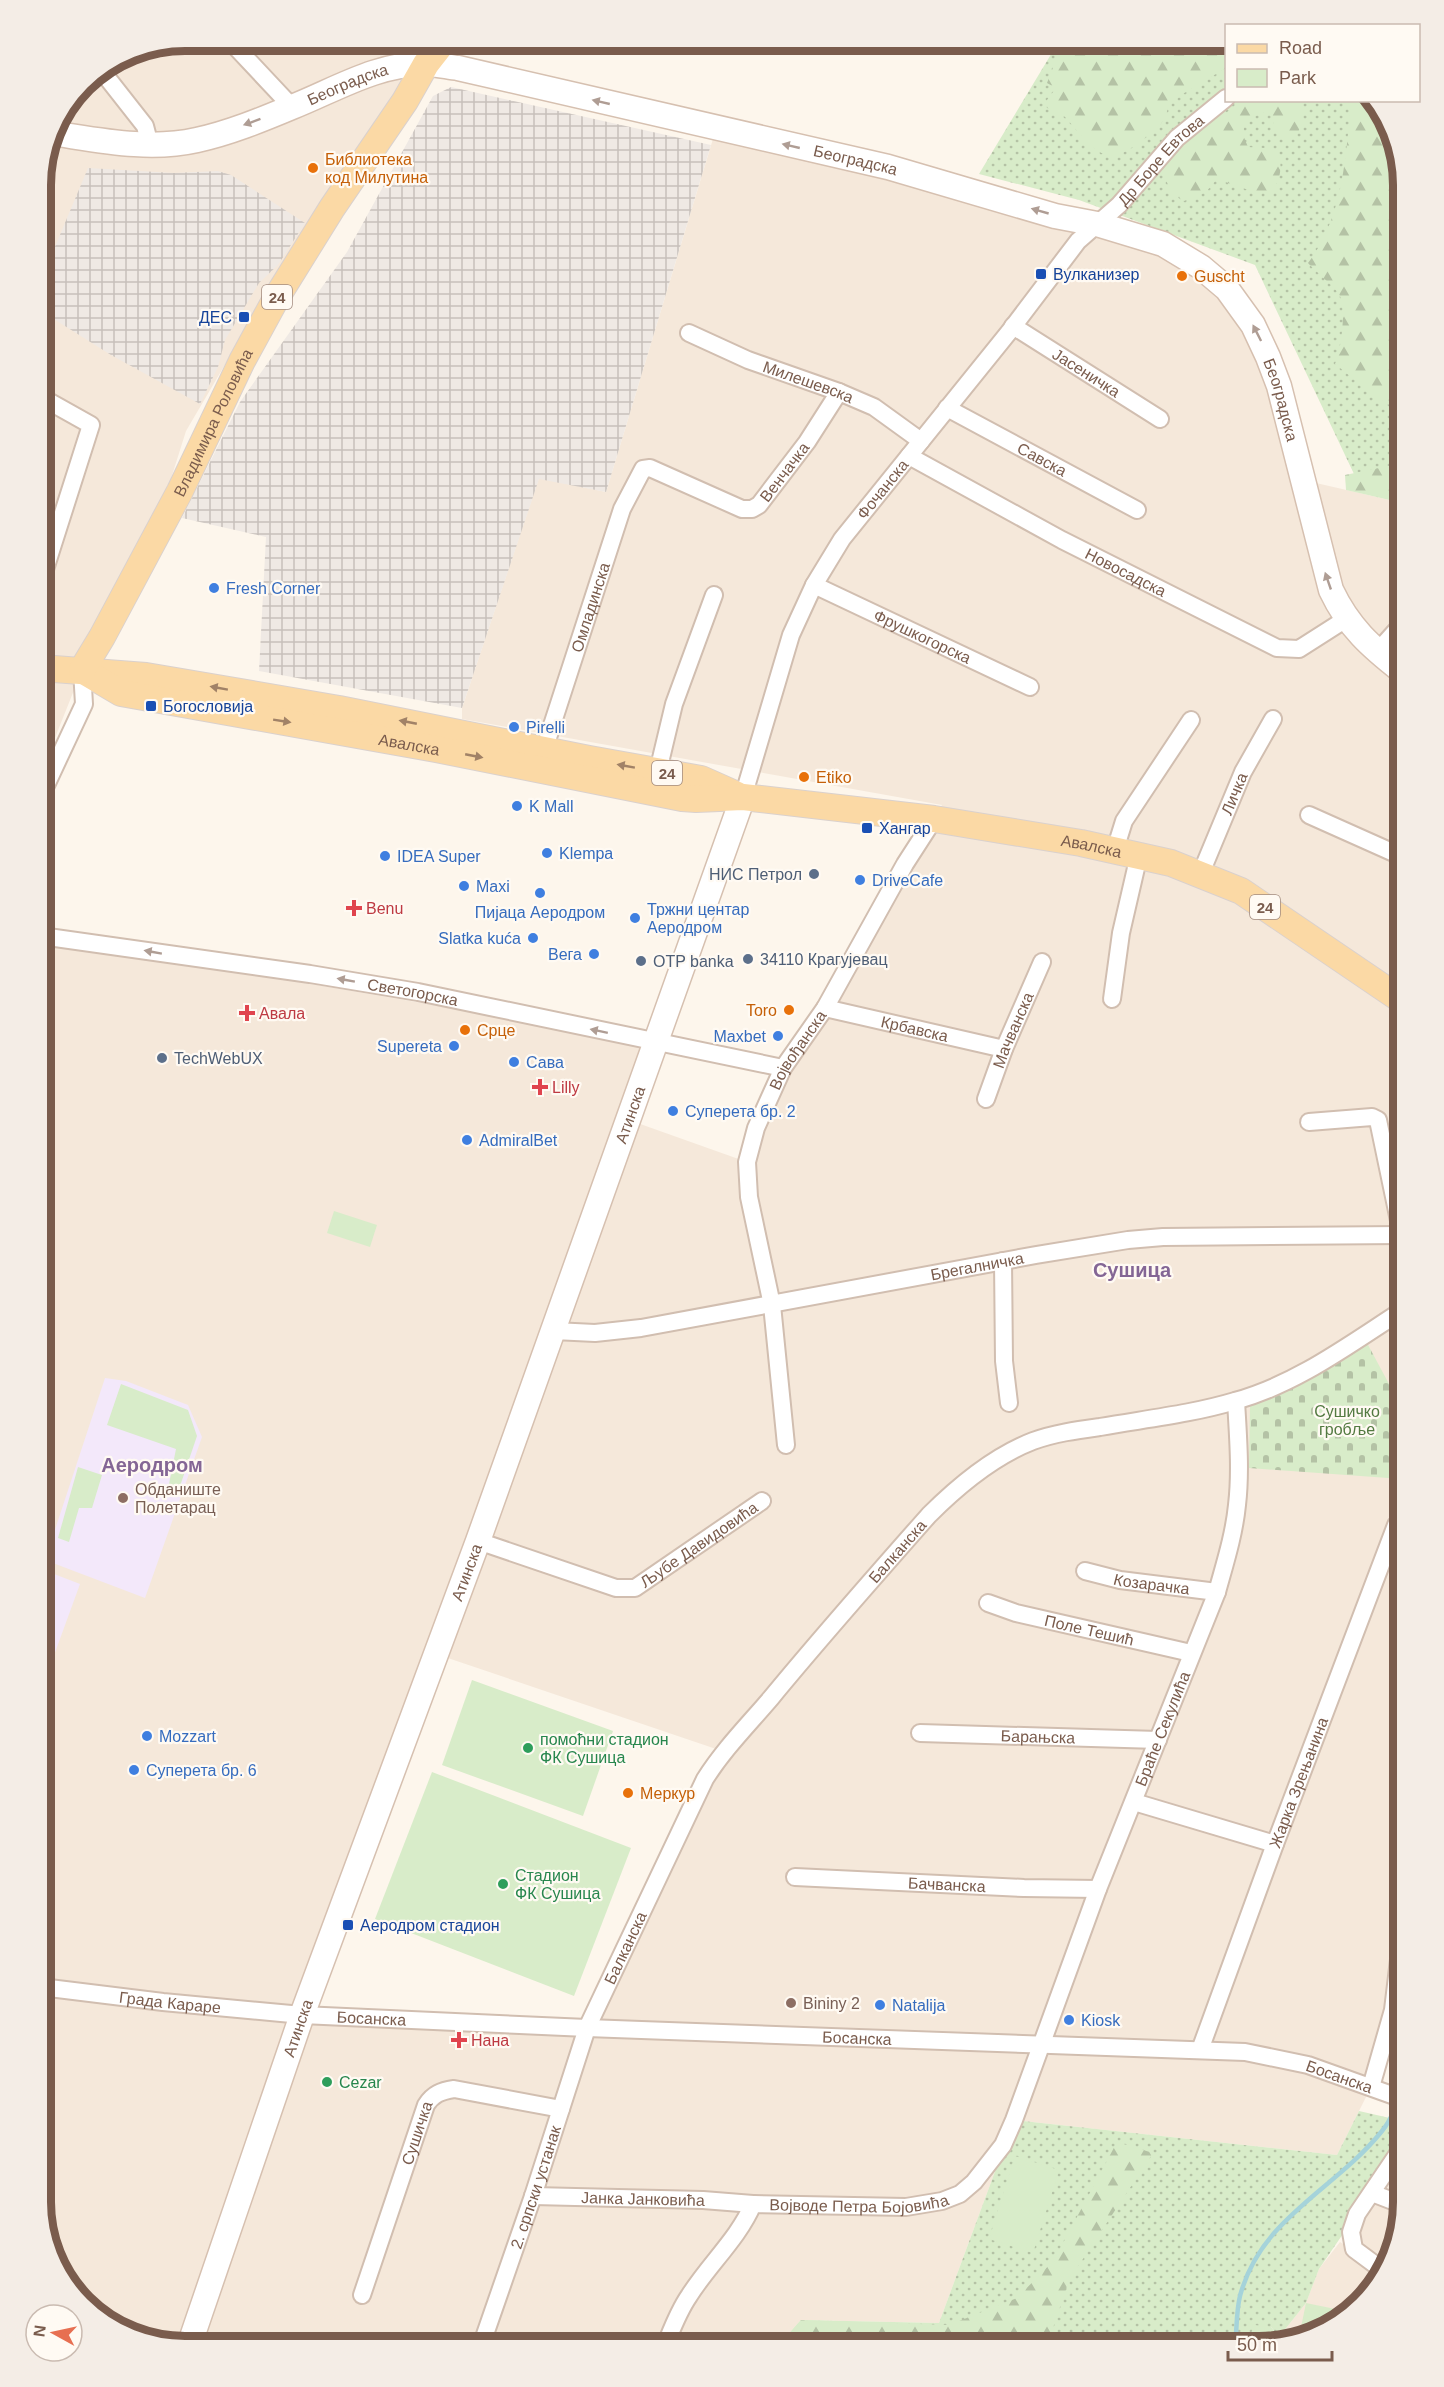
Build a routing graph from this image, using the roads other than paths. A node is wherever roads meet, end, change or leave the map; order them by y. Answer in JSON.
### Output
{"nodes":[{"id":1,"x":240,"y":51,"type":"edge"},
{"id":2,"x":436,"y":51,"type":"edge"},
{"id":3,"x":426,"y":64,"type":"junction"},
{"id":4,"x":107,"y":77,"type":"edge"},
{"id":5,"x":1225,"y":99,"type":"edge"},
{"id":6,"x":292,"y":107,"type":"junction"},
{"id":7,"x":61,"y":134,"type":"edge"},
{"id":8,"x":150,"y":145,"type":"junction"},
{"id":9,"x":1097,"y":224,"type":"junction"},
{"id":10,"x":1013,"y":326,"type":"junction"},
{"id":11,"x":689,"y":333,"type":"dead end"},
{"id":12,"x":839,"y":392,"type":"junction"},
{"id":13,"x":51,"y":402,"type":"edge"},
{"id":14,"x":947,"y":408,"type":"junction"},
{"id":15,"x":1160,"y":419,"type":"dead end"},
{"id":16,"x":921,"y":441,"type":"junction"},
{"id":17,"x":909,"y":456,"type":"junction"},
{"id":18,"x":643,"y":469,"type":"joint"},
{"id":19,"x":1137,"y":510,"type":"dead end"},
{"id":20,"x":51,"y":551,"type":"edge"},
{"id":21,"x":814,"y":585,"type":"junction"},
{"id":22,"x":714,"y":594,"type":"dead end"},
{"id":23,"x":1346,"y":619,"type":"junction"},
{"id":24,"x":1393,"y":635,"type":"edge"},
{"id":25,"x":1377,"y":652,"type":"junction"},
{"id":26,"x":1393,"y":664,"type":"edge"},
{"id":27,"x":51,"y":668,"type":"edge"},
{"id":28,"x":82,"y":670,"type":"junction"},
{"id":29,"x":1030,"y":687,"type":"dead end"},
{"id":30,"x":1273,"y":719,"type":"dead end"},
{"id":31,"x":1191,"y":720,"type":"dead end"},
{"id":32,"x":544,"y":750,"type":"junction"},
{"id":33,"x":658,"y":771,"type":"junction"},
{"id":34,"x":51,"y":775,"type":"edge"},
{"id":35,"x":742,"y":797,"type":"junction"},
{"id":36,"x":1309,"y":815,"type":"dead end"},
{"id":37,"x":934,"y":819,"type":"junction"},
{"id":38,"x":1127,"y":852,"type":"junction"},
{"id":39,"x":1393,"y":852,"type":"edge"},
{"id":40,"x":1201,"y":873,"type":"junction"},
{"id":41,"x":51,"y":937,"type":"edge"},
{"id":42,"x":1042,"y":962,"type":"dead end"},
{"id":43,"x":1393,"y":994,"type":"edge"},
{"id":44,"x":1112,"y":999,"type":"dead end"},
{"id":45,"x":825,"y":1008,"type":"junction"},
{"id":46,"x":656,"y":1043,"type":"junction"},
{"id":47,"x":1004,"y":1049,"type":"junction"},
{"id":48,"x":783,"y":1068,"type":"junction"},
{"id":49,"x":986,"y":1100,"type":"dead end"},
{"id":50,"x":1309,"y":1122,"type":"dead end"},
{"id":51,"x":1393,"y":1189,"type":"edge"},
{"id":52,"x":1393,"y":1235,"type":"edge"},
{"id":53,"x":1003,"y":1261,"type":"junction"},
{"id":54,"x":772,"y":1305,"type":"junction"},
{"id":55,"x":1393,"y":1317,"type":"edge"},
{"id":56,"x":554,"y":1331,"type":"junction"},
{"id":57,"x":1236,"y":1401,"type":"junction"},
{"id":58,"x":1009,"y":1403,"type":"dead end"},
{"id":59,"x":786,"y":1445,"type":"dead end"},
{"id":60,"x":762,"y":1501,"type":"dead end"},
{"id":61,"x":1393,"y":1533,"type":"edge"},
{"id":62,"x":478,"y":1541,"type":"junction"},
{"id":63,"x":1085,"y":1571,"type":"dead end"},
{"id":64,"x":1217,"y":1592,"type":"junction"},
{"id":65,"x":988,"y":1603,"type":"dead end"},
{"id":66,"x":1191,"y":1653,"type":"junction"},
{"id":67,"x":920,"y":1733,"type":"dead end"},
{"id":68,"x":1158,"y":1740,"type":"junction"},
{"id":69,"x":1134,"y":1802,"type":"junction"},
{"id":70,"x":1275,"y":1844,"type":"junction"},
{"id":71,"x":795,"y":1877,"type":"dead end"},
{"id":72,"x":1098,"y":1889,"type":"junction"},
{"id":73,"x":51,"y":1988,"type":"edge"},
{"id":74,"x":1393,"y":2010,"type":"edge"},
{"id":75,"x":302,"y":2014,"type":"junction"},
{"id":76,"x":587,"y":2028,"type":"junction"},
{"id":77,"x":1041,"y":2046,"type":"junction"},
{"id":78,"x":1200,"y":2050,"type":"junction"},
{"id":79,"x":1377,"y":2089,"type":"junction"},
{"id":80,"x":1393,"y":2095,"type":"edge"},
{"id":81,"x":561,"y":2109,"type":"junction"},
{"id":82,"x":1393,"y":2162,"type":"edge"},
{"id":83,"x":1372,"y":2193,"type":"junction"},
{"id":84,"x":533,"y":2196,"type":"junction"},
{"id":85,"x":1393,"y":2201,"type":"edge"},
{"id":86,"x":753,"y":2205,"type":"junction"},
{"id":87,"x":1377,"y":2266,"type":"edge"},
{"id":88,"x":362,"y":2295,"type":"dead end"},
{"id":89,"x":192,"y":2336,"type":"edge"},
{"id":90,"x":484,"y":2336,"type":"edge"},
{"id":91,"x":669,"y":2336,"type":"edge"}],
"edges":[{"from":1,"to":6,"type":"street"},
{"from":2,"to":3,"type":"main road","number":"24"},
{"from":3,"to":6,"type":"street","name":"Београдска"},
{"from":9,"to":3,"type":"street","name":"Београдска","one_way":true},
{"from":3,"to":28,"type":"main road","name":"Владимира Роловића","number":"24"},
{"from":4,"to":8,"type":"street"},
{"from":5,"to":9,"type":"street","name":"Др Боре Евтова"},
{"from":6,"to":8,"type":"street","name":"Београдска","one_way":true},
{"from":7,"to":8,"type":"street","name":"Београдска"},
{"from":9,"to":10,"type":"street","name":"Фочанска"},
{"from":23,"to":9,"type":"street","name":"Београдска","one_way":true},
{"from":10,"to":14,"type":"street","name":"Фочанска"},
{"from":10,"to":15,"type":"street","name":"Јасеничка"},
{"from":11,"to":12,"type":"street","name":"Милешевска"},
{"from":12,"to":16,"type":"street","name":"Милешевска"},
{"from":12,"to":18,"type":"street","name":"Венчачка"},
{"from":13,"to":20,"type":"street"},
{"from":14,"to":16,"type":"street","name":"Фочанска"},
{"from":14,"to":19,"type":"street","name":"Савска"},
{"from":16,"to":17,"type":"street","name":"Фочанска"},
{"from":17,"to":21,"type":"street","name":"Фочанска"},
{"from":17,"to":23,"type":"street","name":"Новосадска"},
{"from":18,"to":32,"type":"street","name":"Омладинска"},
{"from":21,"to":29,"type":"street","name":"Фрушкогорска"},
{"from":21,"to":35,"type":"street","name":"Фочанска"},
{"from":22,"to":33,"type":"street"},
{"from":23,"to":25,"type":"street","name":"Београдска"},
{"from":24,"to":25,"type":"street"},
{"from":25,"to":26,"type":"street","name":"Београдска"},
{"from":27,"to":28,"type":"main road","name":"Авалска"},
{"from":32,"to":28,"type":"main road","name":"Авалска","number":"24","one_way":true},
{"from":28,"to":34,"type":"street"},
{"from":28,"to":35,"type":"main road","name":"Авалска","number":"24","one_way":true},
{"from":30,"to":40,"type":"street","name":"Личка"},
{"from":31,"to":38,"type":"street"},
{"from":33,"to":32,"type":"main road","name":"Авалска","number":"24","one_way":true},
{"from":33,"to":35,"type":"main road","name":"Авалска","number":"24"},
{"from":35,"to":37,"type":"main road","name":"Авалска","number":"24"},
{"from":35,"to":46,"type":"street","name":"Атинска"},
{"from":36,"to":39,"type":"street"},
{"from":37,"to":38,"type":"main road","name":"Авалска","number":"24"},
{"from":37,"to":45,"type":"street","name":"Војвођанска"},
{"from":38,"to":40,"type":"main road","name":"Авалска","number":"24"},
{"from":38,"to":44,"type":"street"},
{"from":40,"to":43,"type":"main road","name":"Авалска","number":"24"},
{"from":46,"to":41,"type":"street","name":"Светогорска","one_way":true},
{"from":42,"to":47,"type":"street","name":"Мачванска"},
{"from":45,"to":47,"type":"street","name":"Крбавска"},
{"from":45,"to":48,"type":"street","name":"Војвођанска"},
{"from":46,"to":48,"type":"street","name":"Светогорска"},
{"from":46,"to":56,"type":"street","name":"Атинска"},
{"from":47,"to":49,"type":"street","name":"Мачванска"},
{"from":48,"to":54,"type":"street","name":"Војвођанска"},
{"from":50,"to":51,"type":"street"},
{"from":52,"to":53,"type":"street","name":"Брегалничка"},
{"from":53,"to":54,"type":"street","name":"Брегалничка"},
{"from":53,"to":58,"type":"street"},
{"from":54,"to":56,"type":"street","name":"Брегалничка"},
{"from":54,"to":59,"type":"street","name":"Војвођанска"},
{"from":55,"to":57,"type":"street","name":"Балканска"},
{"from":56,"to":62,"type":"street","name":"Атинска"},
{"from":57,"to":64,"type":"street","name":"Браће Секулића"},
{"from":57,"to":76,"type":"street","name":"Балканска"},
{"from":60,"to":62,"type":"street","name":"Љубе Давидовића"},
{"from":61,"to":70,"type":"street","name":"Жарка Зрењанина"},
{"from":62,"to":75,"type":"street","name":"Атинска"},
{"from":63,"to":64,"type":"street","name":"Козарачка"},
{"from":64,"to":66,"type":"street","name":"Браће Секулића"},
{"from":65,"to":66,"type":"street","name":"Поле Тешић"},
{"from":66,"to":68,"type":"street","name":"Браће Секулића"},
{"from":67,"to":68,"type":"street","name":"Барањска"},
{"from":68,"to":69,"type":"street","name":"Браће Секулића"},
{"from":69,"to":70,"type":"street"},
{"from":69,"to":72,"type":"street","name":"Браће Секулића"},
{"from":70,"to":78,"type":"street","name":"Жарка Зрењанина"},
{"from":71,"to":72,"type":"street","name":"Бачванска"},
{"from":72,"to":77,"type":"street","name":"Браће Секулића"},
{"from":73,"to":75,"type":"street","name":"Града Караре"},
{"from":74,"to":79,"type":"street"},
{"from":75,"to":76,"type":"street","name":"Босанска"},
{"from":75,"to":89,"type":"street","name":"Атинска"},
{"from":76,"to":77,"type":"street","name":"Босанска"},
{"from":76,"to":81,"type":"street","name":"2. српски устанак"},
{"from":77,"to":78,"type":"street","name":"Босанска"},
{"from":77,"to":86,"type":"street","name":"Војводе Петра Бојовића"},
{"from":78,"to":79,"type":"street","name":"Босанска"},
{"from":79,"to":80,"type":"street","name":"Босанска"},
{"from":81,"to":84,"type":"street","name":"2. српски устанак"},
{"from":81,"to":88,"type":"street","name":"Сушичка"},
{"from":82,"to":83,"type":"street"},
{"from":83,"to":85,"type":"street"},
{"from":83,"to":87,"type":"street"},
{"from":84,"to":86,"type":"street","name":"Јанка Јанковића"},
{"from":84,"to":90,"type":"street","name":"2. српски устанак"},
{"from":86,"to":91,"type":"street","name":"Војводе Петра Бојовића"}]}
